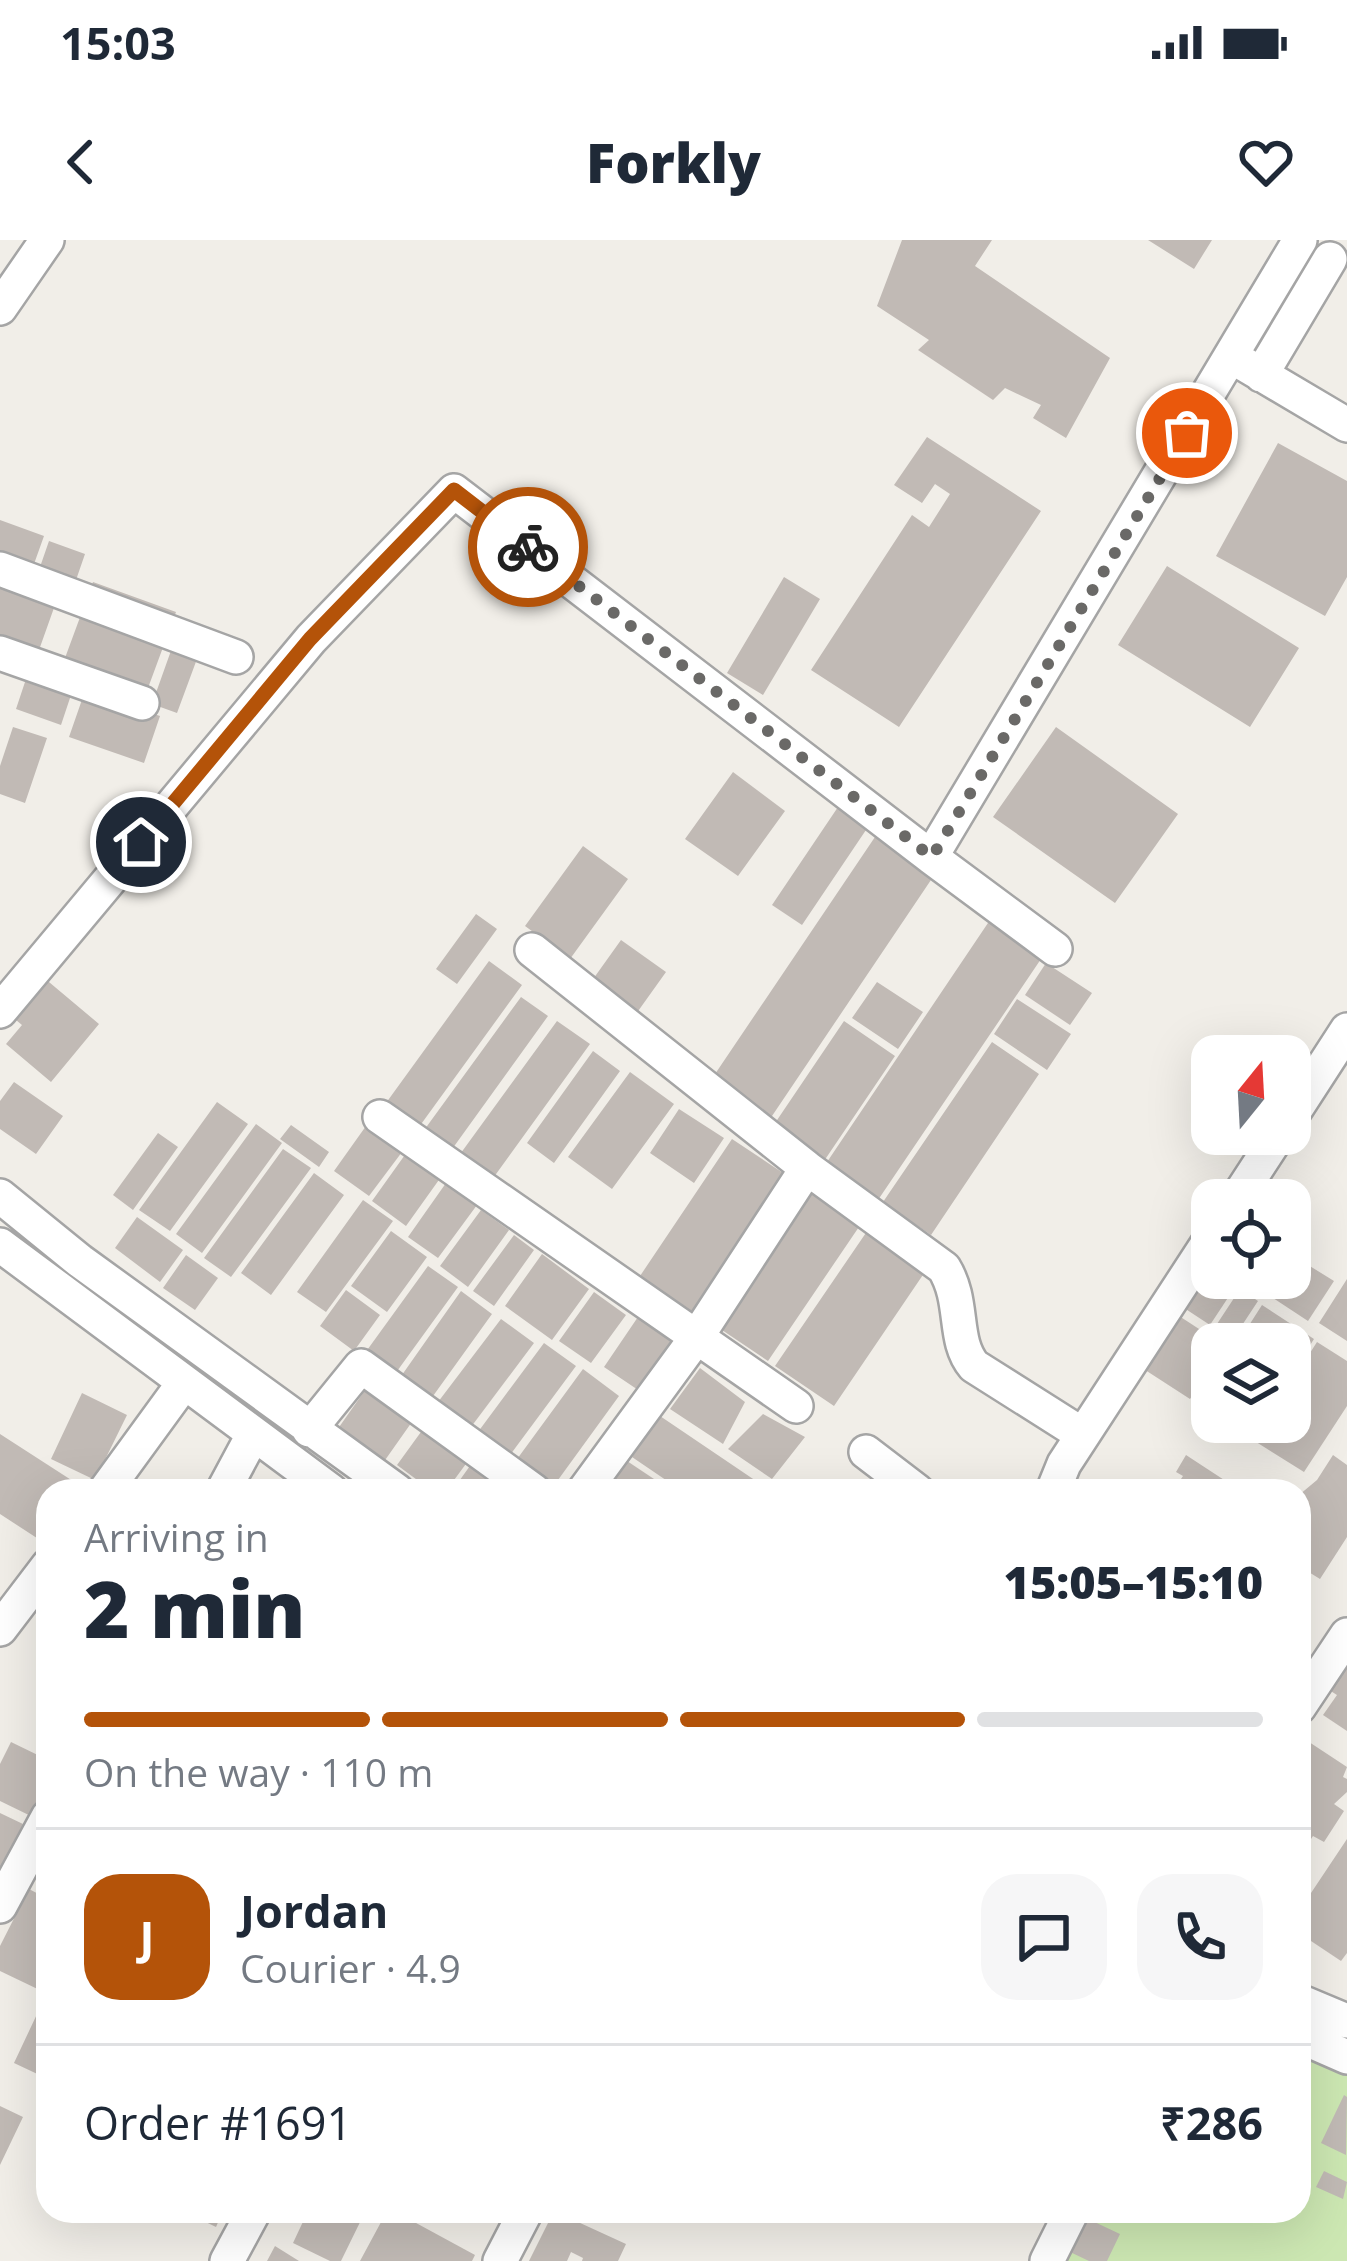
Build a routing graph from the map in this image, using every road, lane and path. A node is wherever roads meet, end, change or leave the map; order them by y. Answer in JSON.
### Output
{"nodes":[{"id":1,"x":47,"y":240,"type":"edge"},
{"id":2,"x":1300,"y":240,"type":"edge"},
{"id":3,"x":1330,"y":259,"type":"dead end"},
{"id":4,"x":0,"y":308,"type":"edge"},
{"id":5,"x":1247,"y":365,"type":"junction"},
{"id":6,"x":1347,"y":425,"type":"edge"},
{"id":7,"x":0,"y":569,"type":"edge"},
{"id":8,"x":0,"y":653,"type":"edge"},
{"id":9,"x":236,"y":657,"type":"dead end"},
{"id":10,"x":142,"y":703,"type":"dead end"},
{"id":11,"x":932,"y":857,"type":"junction"},
{"id":12,"x":1055,"y":949,"type":"dead end"},
{"id":13,"x":532,"y":950,"type":"dead end"},
{"id":14,"x":0,"y":1011,"type":"edge"},
{"id":15,"x":1347,"y":1030,"type":"edge"},
{"id":16,"x":1311,"y":1086,"type":"edge"},
{"id":17,"x":380,"y":1118,"type":"dead end"},
{"id":18,"x":807,"y":1168,"type":"junction"},
{"id":19,"x":0,"y":1196,"type":"edge"},
{"id":20,"x":0,"y":1245,"type":"edge"},
{"id":21,"x":1191,"y":1269,"type":"edge"},
{"id":22,"x":696,"y":1338,"type":"junction"},
{"id":23,"x":183,"y":1384,"type":"junction"},
{"id":24,"x":796,"y":1406,"type":"dead end"},
{"id":25,"x":309,"y":1430,"type":"junction"},
{"id":26,"x":253,"y":1435,"type":"junction"},
{"id":27,"x":1083,"y":1435,"type":"junction"},
{"id":28,"x":866,"y":1452,"type":"dead end"},
{"id":29,"x":114,"y":1479,"type":"edge"},
{"id":30,"x":229,"y":1479,"type":"edge"},
{"id":31,"x":315,"y":1479,"type":"edge"},
{"id":32,"x":380,"y":1479,"type":"edge"},
{"id":33,"x":517,"y":1479,"type":"edge"},
{"id":34,"x":593,"y":1479,"type":"edge"},
{"id":35,"x":901,"y":1479,"type":"edge"},
{"id":36,"x":1058,"y":1479,"type":"edge"},
{"id":37,"x":36,"y":1582,"type":"edge"},
{"id":38,"x":0,"y":1629,"type":"edge"},
{"id":39,"x":1347,"y":1635,"type":"edge"},
{"id":40,"x":1311,"y":1689,"type":"edge"},
{"id":41,"x":36,"y":1839,"type":"edge"},
{"id":42,"x":0,"y":1906,"type":"edge"},
{"id":43,"x":1311,"y":2006,"type":"edge"},
{"id":44,"x":1347,"y":2021,"type":"edge"},
{"id":45,"x":1311,"y":2041,"type":"edge"},
{"id":46,"x":1347,"y":2057,"type":"edge"},
{"id":47,"x":248,"y":2223,"type":"edge"},
{"id":48,"x":520,"y":2223,"type":"edge"},
{"id":49,"x":1066,"y":2223,"type":"edge"},
{"id":50,"x":227,"y":2261,"type":"edge"},
{"id":51,"x":500,"y":2261,"type":"edge"},
{"id":52,"x":1047,"y":2261,"type":"edge"}],
"edges":[{"from":1,"to":4,"type":"street"},
{"from":2,"to":5,"type":"street"},
{"from":3,"to":5,"type":"street"},
{"from":5,"to":6,"type":"street"},
{"from":5,"to":11,"type":"street"},
{"from":7,"to":9,"type":"street"},
{"from":8,"to":10,"type":"street"},
{"from":11,"to":12,"type":"street"},
{"from":11,"to":14,"type":"street"},
{"from":13,"to":18,"type":"street"},
{"from":15,"to":16,"type":"street"},
{"from":17,"to":22,"type":"street"},
{"from":18,"to":22,"type":"street"},
{"from":18,"to":27,"type":"street"},
{"from":19,"to":25,"type":"street"},
{"from":20,"to":23,"type":"street"},
{"from":21,"to":27,"type":"street"},
{"from":22,"to":24,"type":"street"},
{"from":22,"to":34,"type":"street"},
{"from":23,"to":26,"type":"street"},
{"from":23,"to":29,"type":"street"},
{"from":25,"to":32,"type":"street"},
{"from":25,"to":33,"type":"street"},
{"from":26,"to":30,"type":"street"},
{"from":26,"to":31,"type":"street"},
{"from":27,"to":36,"type":"street"},
{"from":28,"to":35,"type":"street"},
{"from":37,"to":38,"type":"street"},
{"from":39,"to":40,"type":"street"},
{"from":41,"to":42,"type":"street"},
{"from":43,"to":44,"type":"street"},
{"from":45,"to":46,"type":"street"},
{"from":47,"to":50,"type":"street"},
{"from":48,"to":51,"type":"street"},
{"from":49,"to":52,"type":"street"}]}
